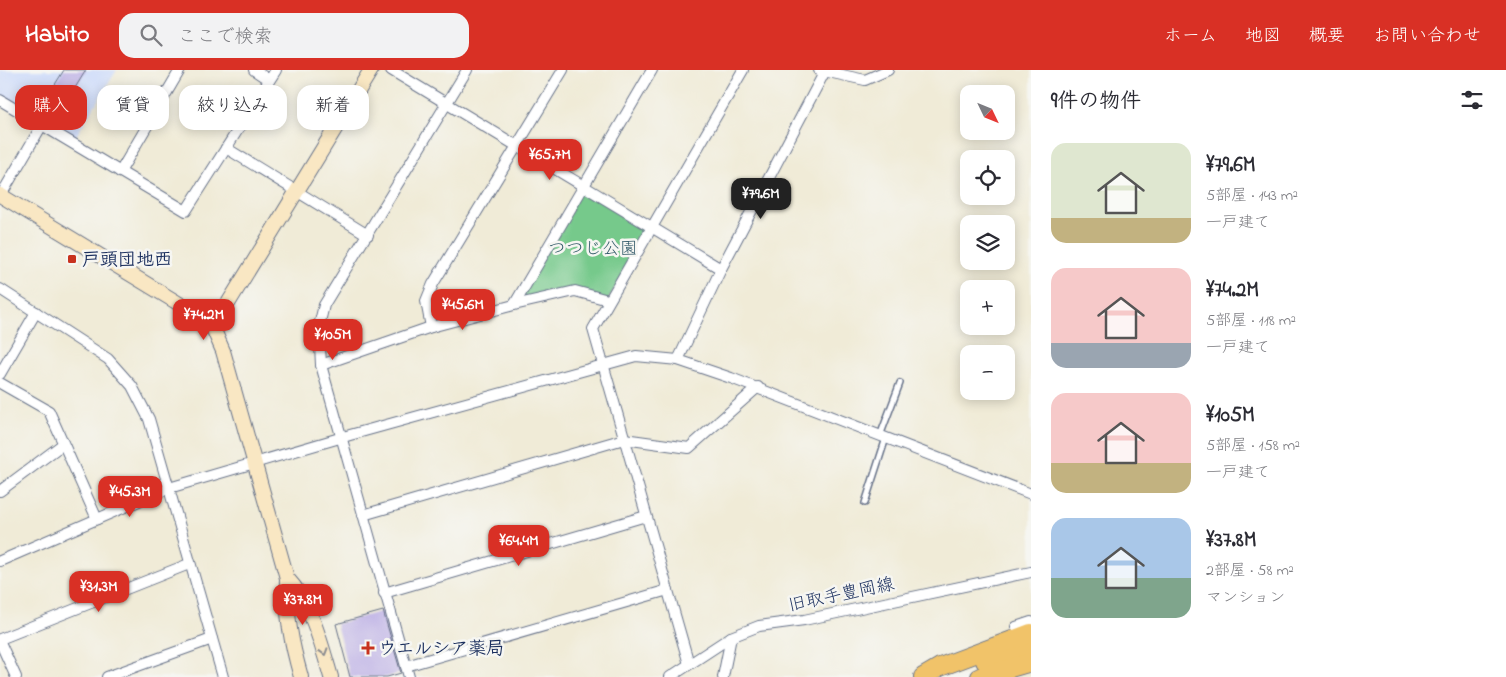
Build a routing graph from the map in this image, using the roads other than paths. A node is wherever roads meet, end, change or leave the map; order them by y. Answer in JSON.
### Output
{"nodes":[{"id":1,"x":180,"y":70,"type":"edge"},
{"id":2,"x":254,"y":70,"type":"edge"},
{"id":3,"x":276,"y":70,"type":"edge"},
{"id":4,"x":371,"y":70,"type":"edge"},
{"id":5,"x":391,"y":70,"type":"edge"},
{"id":6,"x":467,"y":70,"type":"edge"},
{"id":7,"x":563,"y":70,"type":"edge"},
{"id":8,"x":652,"y":70,"type":"edge"},
{"id":9,"x":743,"y":70,"type":"edge"},
{"id":10,"x":888,"y":70,"type":"edge"},
{"id":11,"x":821,"y":71,"type":"edge"},
{"id":12,"x":270,"y":80,"type":"junction"},
{"id":13,"x":0,"y":100,"type":"edge"},
{"id":14,"x":448,"y":103,"type":"junction"},
{"id":15,"x":15,"y":109,"type":"edge"},
{"id":16,"x":38,"y":130,"type":"edge"},
{"id":17,"x":52,"y":130,"type":"edge"},
{"id":18,"x":517,"y":146,"type":"junction"},
{"id":19,"x":226,"y":148,"type":"junction"},
{"id":20,"x":120,"y":172,"type":"junction"},
{"id":21,"x":583,"y":186,"type":"junction"},
{"id":22,"x":297,"y":190,"type":"junction"},
{"id":23,"x":0,"y":196,"type":"edge"},
{"id":24,"x":651,"y":227,"type":"junction"},
{"id":25,"x":368,"y":234,"type":"junction"},
{"id":26,"x":721,"y":269,"type":"junction"},
{"id":27,"x":0,"y":289,"type":"edge"},
{"id":28,"x":608,"y":300,"type":"junction"},
{"id":29,"x":514,"y":305,"type":"junction"},
{"id":30,"x":36,"y":312,"type":"junction"},
{"id":31,"x":432,"y":327,"type":"junction"},
{"id":32,"x":213,"y":328,"type":"junction"},
{"id":33,"x":678,"y":360,"type":"junction"},
{"id":34,"x":603,"y":364,"type":"junction"},
{"id":35,"x":321,"y":365,"type":"junction"},
{"id":36,"x":0,"y":374,"type":"edge"},
{"id":37,"x":0,"y":383,"type":"edge"},
{"id":38,"x":900,"y":383,"type":"dead end"},
{"id":39,"x":758,"y":387,"type":"junction"},
{"id":40,"x":883,"y":437,"type":"junction"},
{"id":41,"x":341,"y":438,"type":"junction"},
{"id":42,"x":624,"y":439,"type":"junction"},
{"id":43,"x":63,"y":444,"type":"junction"},
{"id":44,"x":255,"y":463,"type":"junction"},
{"id":45,"x":169,"y":488,"type":"junction"},
{"id":46,"x":0,"y":491,"type":"edge"},
{"id":47,"x":1031,"y":494,"type":"edge"},
{"id":48,"x":865,"y":503,"type":"dead end"},
{"id":49,"x":364,"y":515,"type":"junction"},
{"id":50,"x":646,"y":516,"type":"junction"},
{"id":51,"x":97,"y":519,"type":"junction"},
{"id":52,"x":0,"y":561,"type":"edge"},
{"id":53,"x":190,"y":564,"type":"junction"},
{"id":54,"x":1031,"y":572,"type":"edge"},
{"id":55,"x":287,"y":578,"type":"junction"},
{"id":56,"x":668,"y":590,"type":"junction"},
{"id":57,"x":384,"y":593,"type":"junction"},
{"id":58,"x":1031,"y":622,"type":"edge"},
{"id":59,"x":1023,"y":630,"type":"edge"},
{"id":60,"x":731,"y":637,"type":"junction"},
{"id":61,"x":212,"y":639,"type":"junction"},
{"id":62,"x":0,"y":640,"type":"edge"},
{"id":63,"x":1031,"y":648,"type":"edge"},
{"id":64,"x":1031,"y":662,"type":"edge"},
{"id":65,"x":689,"y":664,"type":"junction"},
{"id":66,"x":406,"y":666,"type":"junction"},
{"id":67,"x":1031,"y":675,"type":"edge"},
{"id":68,"x":16,"y":677,"type":"edge"},
{"id":69,"x":107,"y":677,"type":"edge"},
{"id":70,"x":223,"y":677,"type":"edge"},
{"id":71,"x":301,"y":677,"type":"edge"},
{"id":72,"x":331,"y":677,"type":"edge"},
{"id":73,"x":409,"y":677,"type":"edge"},
{"id":74,"x":670,"y":677,"type":"edge"},
{"id":75,"x":723,"y":677,"type":"edge"},
{"id":76,"x":923,"y":677,"type":"edge"},
{"id":77,"x":929,"y":677,"type":"edge"},
{"id":78,"x":980,"y":677,"type":"edge"},
{"id":79,"x":1022,"y":677,"type":"edge"}],
"edges":[{"from":1,"to":20,"type":"street"},
{"from":2,"to":12,"type":"street"},
{"from":3,"to":12,"type":"street"},
{"from":4,"to":22,"type":"street"},
{"from":5,"to":14,"type":"street"},
{"from":6,"to":14,"type":"street"},
{"from":7,"to":18,"type":"street"},
{"from":8,"to":21,"type":"street"},
{"from":9,"to":24,"type":"street"},
{"from":10,"to":11,"type":"street"},
{"from":11,"to":26,"type":"street"},
{"from":12,"to":19,"type":"street"},
{"from":13,"to":15,"type":"street"},
{"from":14,"to":18,"type":"street"},
{"from":14,"to":25,"type":"street"},
{"from":16,"to":23,"type":"street"},
{"from":17,"to":20,"type":"street"},
{"from":18,"to":21,"type":"street"},
{"from":18,"to":31,"type":"street"},
{"from":19,"to":20,"type":"street"},
{"from":19,"to":22,"type":"street"},
{"from":21,"to":24,"type":"street"},
{"from":21,"to":29,"type":"street"},
{"from":22,"to":25,"type":"street"},
{"from":22,"to":32,"type":"street"},
{"from":23,"to":32,"type":"street"},
{"from":24,"to":26,"type":"street"},
{"from":24,"to":28,"type":"street"},
{"from":25,"to":35,"type":"street"},
{"from":26,"to":33,"type":"street"},
{"from":27,"to":30,"type":"street"},
{"from":28,"to":29,"type":"street"},
{"from":28,"to":34,"type":"street"},
{"from":29,"to":31,"type":"street"},
{"from":30,"to":36,"type":"street"},
{"from":30,"to":45,"type":"street"},
{"from":31,"to":35,"type":"street"},
{"from":32,"to":44,"type":"street"},
{"from":33,"to":34,"type":"street"},
{"from":33,"to":39,"type":"street"},
{"from":34,"to":41,"type":"street"},
{"from":34,"to":42,"type":"street"},
{"from":35,"to":41,"type":"street"},
{"from":37,"to":43,"type":"street"},
{"from":38,"to":40,"type":"lane"},
{"from":39,"to":40,"type":"street"},
{"from":39,"to":42,"type":"street"},
{"from":40,"to":47,"type":"street"},
{"from":40,"to":48,"type":"lane"},
{"from":41,"to":44,"type":"street"},
{"from":41,"to":49,"type":"street"},
{"from":42,"to":49,"type":"street"},
{"from":42,"to":50,"type":"street"},
{"from":43,"to":46,"type":"street"},
{"from":43,"to":51,"type":"street"},
{"from":44,"to":45,"type":"street"},
{"from":44,"to":55,"type":"street"},
{"from":45,"to":51,"type":"street"},
{"from":45,"to":53,"type":"street"},
{"from":49,"to":57,"type":"street"},
{"from":50,"to":56,"type":"street"},
{"from":50,"to":57,"type":"street"},
{"from":51,"to":52,"type":"street"},
{"from":53,"to":61,"type":"street"},
{"from":53,"to":62,"type":"street"},
{"from":54,"to":60,"type":"street","name":"旧取手豊岡線"},
{"from":55,"to":71,"type":"street"},
{"from":55,"to":72,"type":"street","one_way":true},
{"from":56,"to":65,"type":"street"},
{"from":56,"to":66,"type":"street"},
{"from":57,"to":66,"type":"street"},
{"from":58,"to":59,"type":"street"},
{"from":59,"to":76,"type":"highway"},
{"from":60,"to":65,"type":"street","name":"旧取手豊岡線"},
{"from":60,"to":75,"type":"street"},
{"from":61,"to":69,"type":"street"},
{"from":61,"to":70,"type":"street"},
{"from":62,"to":68,"type":"street"},
{"from":63,"to":77,"type":"highway"},
{"from":64,"to":78,"type":"highway"},
{"from":65,"to":74,"type":"street","name":"旧取手豊岡線"},
{"from":66,"to":73,"type":"street"},
{"from":67,"to":79,"type":"highway"}]}
